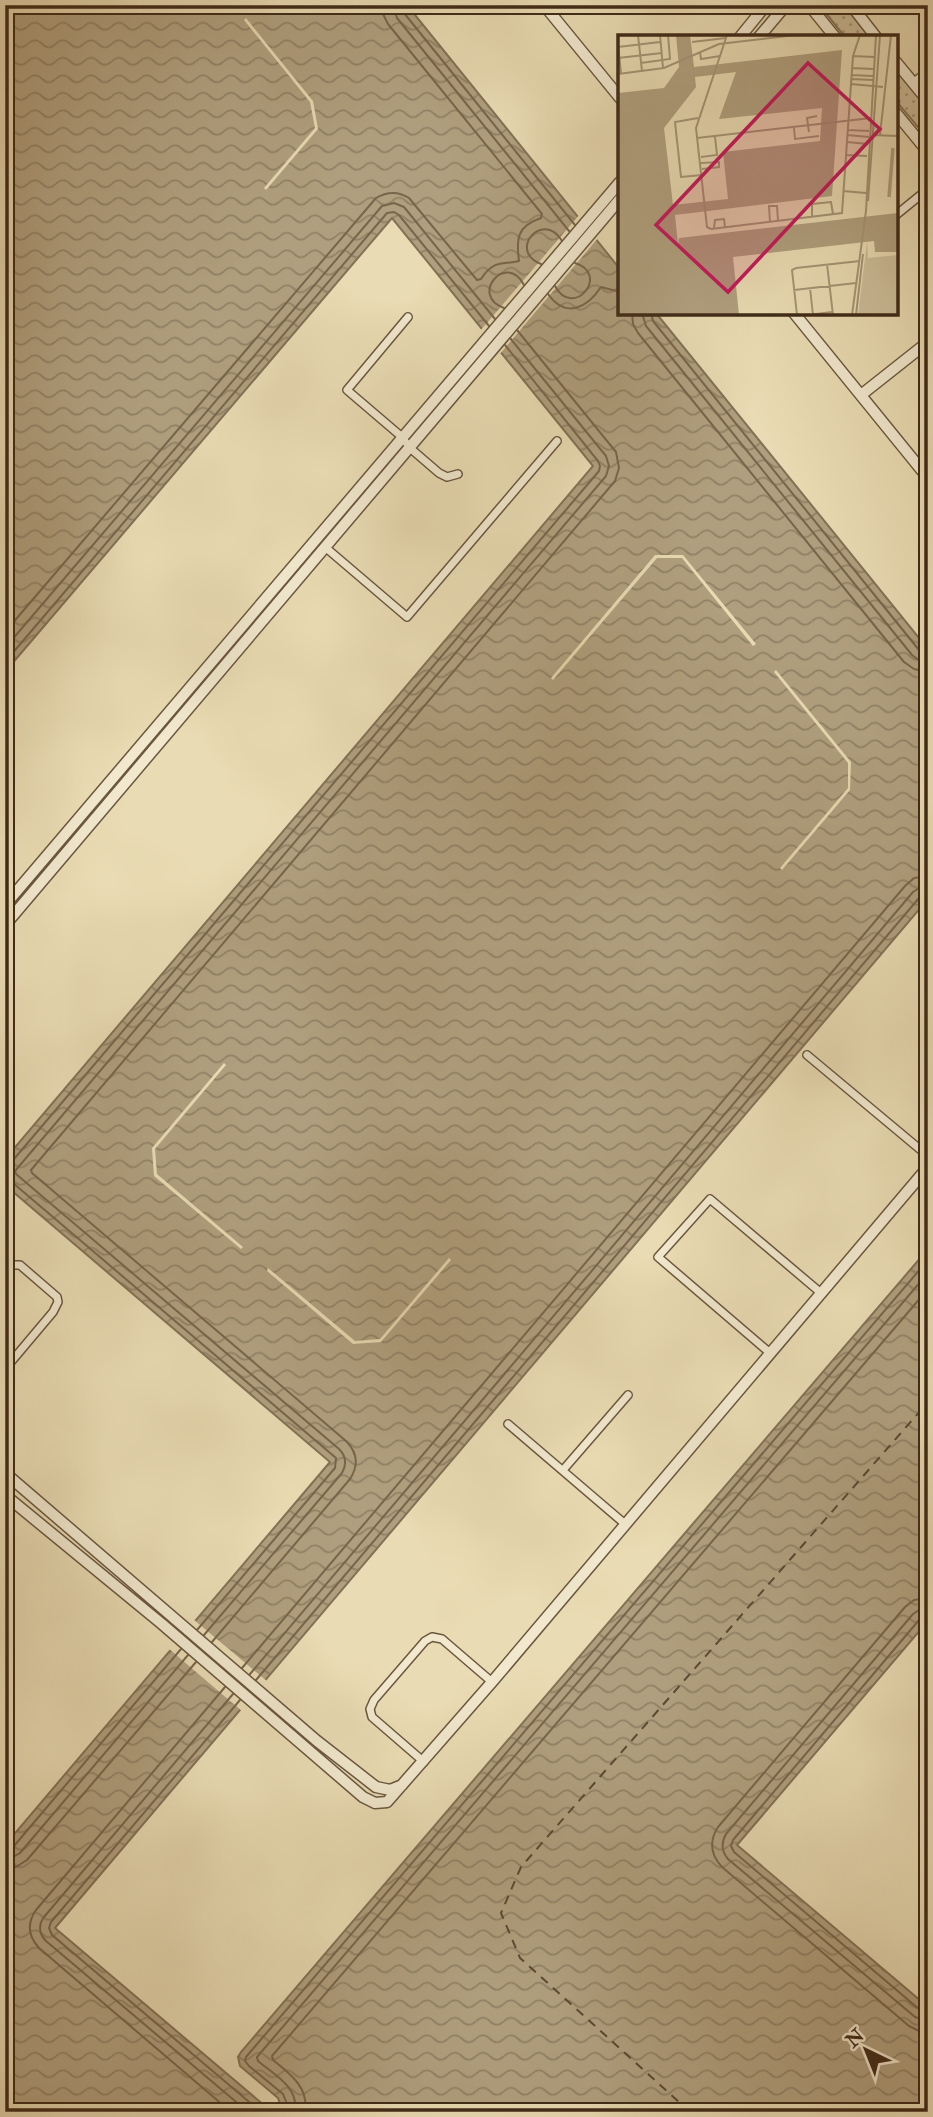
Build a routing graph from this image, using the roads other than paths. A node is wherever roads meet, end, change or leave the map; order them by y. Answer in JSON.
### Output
{"nodes":[{"id":1,"x":544,"y":5,"type":"edge"},
{"id":2,"x":766,"y":5,"type":"edge"},
{"id":3,"x":786,"y":5,"type":"edge"},
{"id":4,"x":809,"y":5,"type":"edge"},
{"id":5,"x":851,"y":5,"type":"edge"},
{"id":6,"x":742,"y":35,"type":"edge"},
{"id":7,"x":760,"y":35,"type":"edge"},
{"id":8,"x":833,"y":35,"type":"edge"},
{"id":9,"x":874,"y":35,"type":"edge"},
{"id":10,"x":898,"y":64,"type":"edge"},
{"id":11,"x":928,"y":73,"type":"edge"},
{"id":12,"x":914,"y":84,"type":"junction"},
{"id":13,"x":618,"y":96,"type":"edge"},
{"id":14,"x":928,"y":101,"type":"edge"},
{"id":15,"x":898,"y":120,"type":"edge"},
{"id":16,"x":928,"y":152,"type":"edge"},
{"id":17,"x":928,"y":189,"type":"edge"},
{"id":18,"x":616,"y":198,"type":"edge"},
{"id":19,"x":898,"y":213,"type":"edge"},
{"id":20,"x":796,"y":315,"type":"edge"},
{"id":21,"x":408,"y":317,"type":"dead end"},
{"id":22,"x":928,"y":342,"type":"edge"},
{"id":23,"x":465,"y":372,"type":"junction"},
{"id":24,"x":861,"y":395,"type":"junction"},
{"id":25,"x":402,"y":437,"type":"junction"},
{"id":26,"x":557,"y":442,"type":"dead end"},
{"id":27,"x":410,"y":448,"type":"junction"},
{"id":28,"x":458,"y":474,"type":"dead end"},
{"id":29,"x":928,"y":478,"type":"edge"},
{"id":30,"x":325,"y":547,"type":"junction"},
{"id":31,"x":191,"y":687,"type":"junction"},
{"id":32,"x":200,"y":696,"type":"junction"},
{"id":33,"x":5,"y":905,"type":"edge"},
{"id":34,"x":5,"y":925,"type":"edge"},
{"id":35,"x":807,"y":1055,"type":"dead end"},
{"id":36,"x":928,"y":1156,"type":"edge"},
{"id":37,"x":928,"y":1167,"type":"edge"},
{"id":38,"x":5,"y":1272,"type":"edge"},
{"id":39,"x":821,"y":1293,"type":"junction"},
{"id":40,"x":770,"y":1353,"type":"junction"},
{"id":41,"x":5,"y":1369,"type":"edge"},
{"id":42,"x":628,"y":1395,"type":"dead end"},
{"id":43,"x":508,"y":1424,"type":"dead end"},
{"id":44,"x":563,"y":1470,"type":"junction"},
{"id":45,"x":5,"y":1473,"type":"edge"},
{"id":46,"x":5,"y":1495,"type":"edge"},
{"id":47,"x":625,"y":1524,"type":"junction"},
{"id":48,"x":492,"y":1682,"type":"junction"},
{"id":49,"x":424,"y":1762,"type":"junction"},
{"id":50,"x":405,"y":1783,"type":"junction"}],
"edges":[{"from":1,"to":13,"type":"street"},
{"from":2,"to":6,"type":"street"},
{"from":3,"to":7,"type":"street"},
{"from":4,"to":8,"type":"street"},
{"from":5,"to":9,"type":"street"},
{"from":10,"to":12,"type":"street"},
{"from":11,"to":12,"type":"street"},
{"from":12,"to":14,"type":"street"},
{"from":15,"to":16,"type":"street"},
{"from":17,"to":19,"type":"street"},
{"from":18,"to":23,"type":"street"},
{"from":20,"to":24,"type":"street"},
{"from":21,"to":25,"type":"street"},
{"from":22,"to":24,"type":"street"},
{"from":23,"to":25,"type":"street"},
{"from":23,"to":27,"type":"street"},
{"from":24,"to":29,"type":"street"},
{"from":25,"to":27,"type":"street"},
{"from":25,"to":31,"type":"street"},
{"from":26,"to":30,"type":"street"},
{"from":27,"to":28,"type":"street"},
{"from":27,"to":30,"type":"street"},
{"from":30,"to":32,"type":"street"},
{"from":31,"to":32,"type":"street"},
{"from":31,"to":33,"type":"street"},
{"from":32,"to":34,"type":"street"},
{"from":35,"to":36,"type":"street"},
{"from":37,"to":39,"type":"street"},
{"from":38,"to":41,"type":"street"},
{"from":39,"to":40,"type":"street"},
{"from":39,"to":40,"type":"street"},
{"from":40,"to":47,"type":"street"},
{"from":42,"to":44,"type":"street"},
{"from":43,"to":44,"type":"street"},
{"from":44,"to":47,"type":"street"},
{"from":45,"to":50,"type":"street"},
{"from":46,"to":50,"type":"street"},
{"from":47,"to":48,"type":"street"},
{"from":48,"to":49,"type":"street"},
{"from":48,"to":49,"type":"street"},
{"from":49,"to":50,"type":"street"}]}
